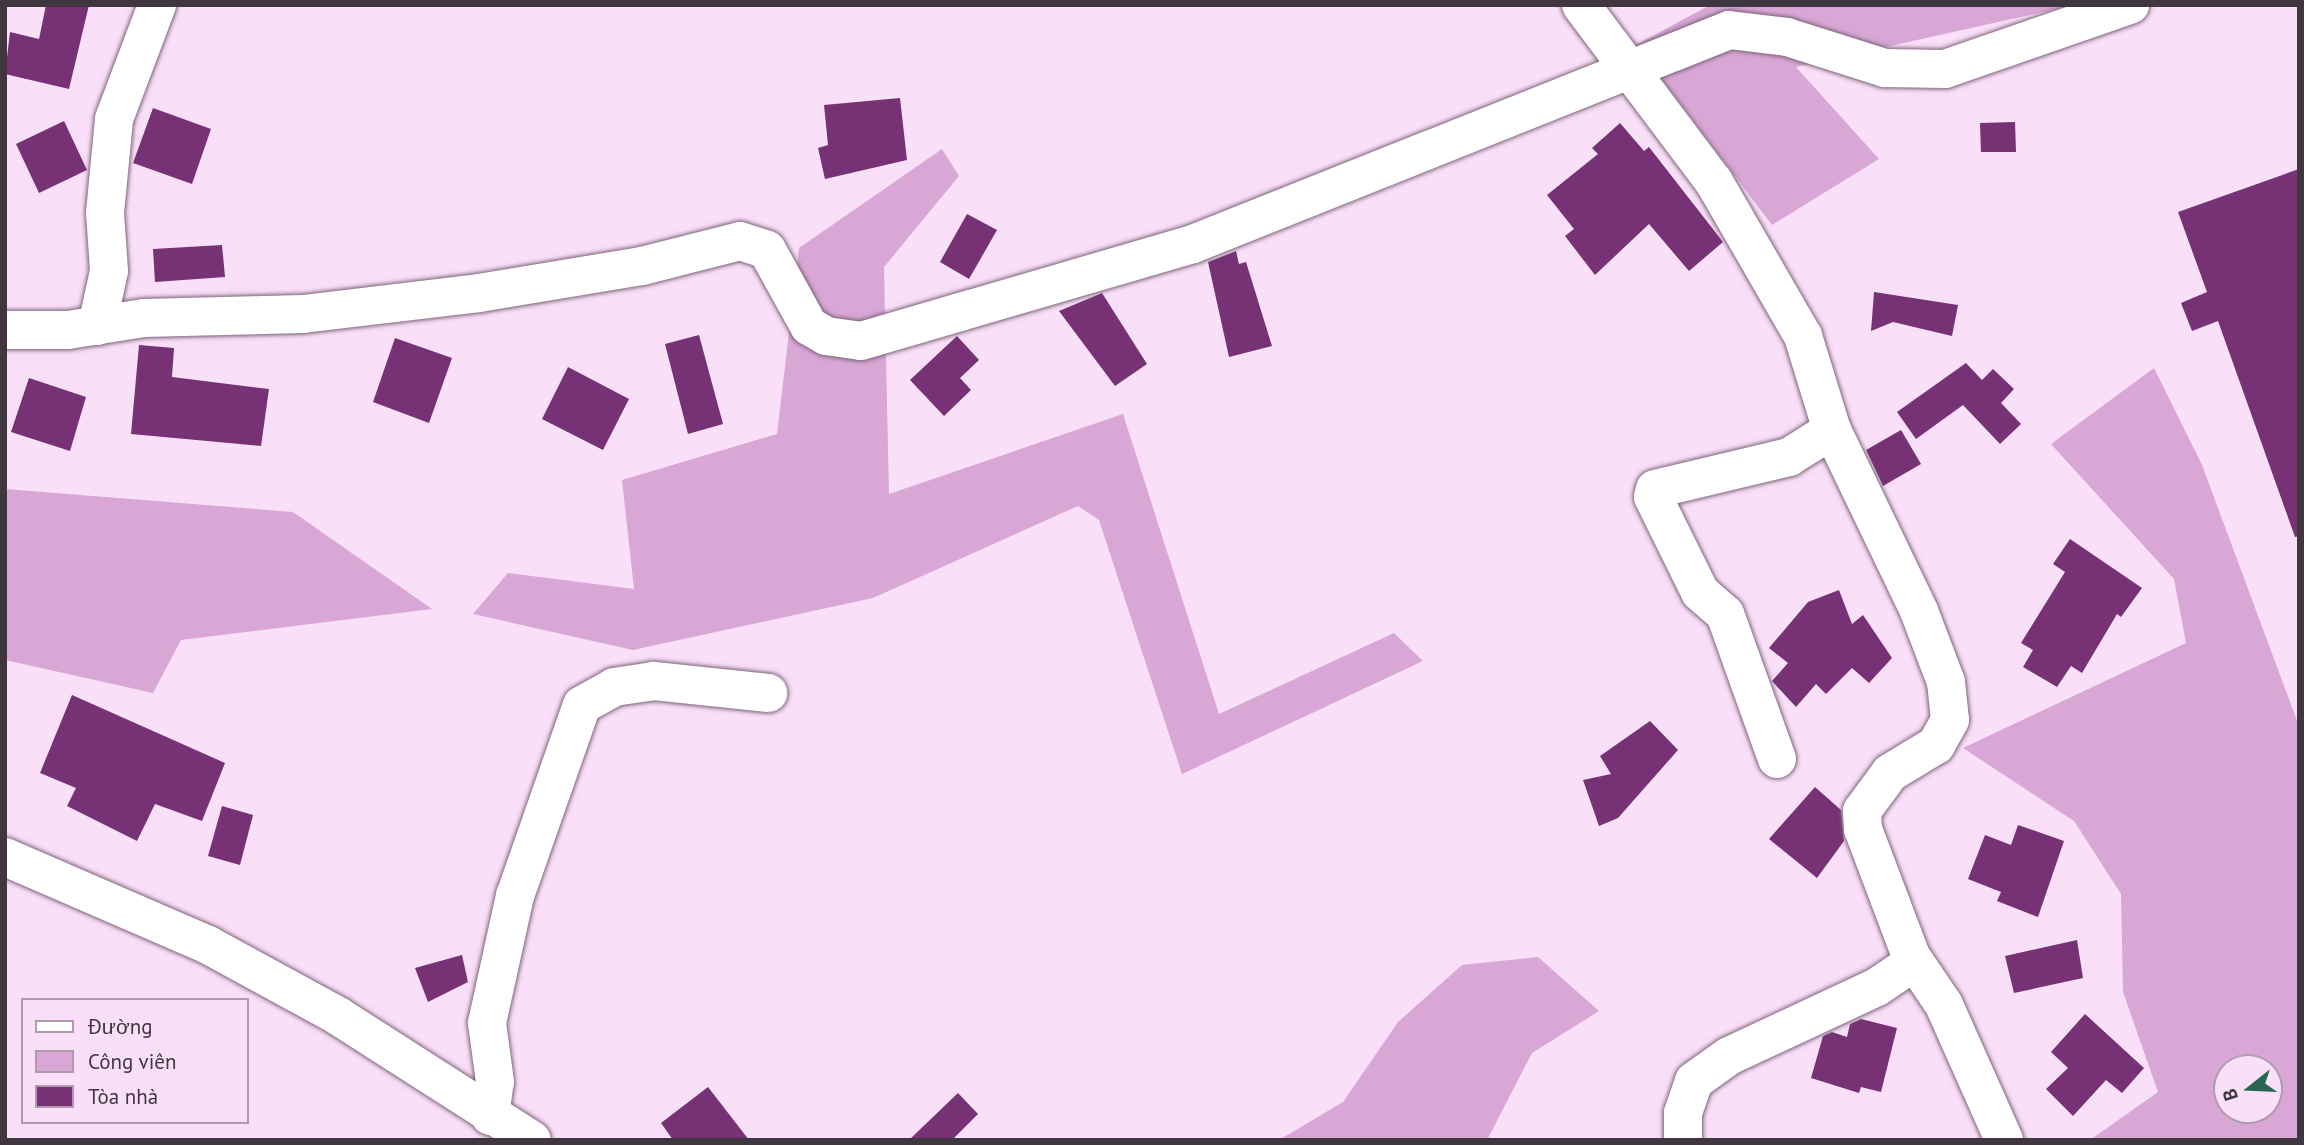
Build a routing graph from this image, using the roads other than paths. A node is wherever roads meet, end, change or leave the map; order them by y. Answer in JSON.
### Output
{"nodes":[{"id":1,"x":157,"y":5,"type":"edge"},
{"id":2,"x":1581,"y":5,"type":"edge"},
{"id":3,"x":2130,"y":5,"type":"edge"},
{"id":4,"x":1624,"y":70,"type":"junction"},
{"id":5,"x":97,"y":326,"type":"junction"},
{"id":6,"x":5,"y":330,"type":"edge"},
{"id":7,"x":1832,"y":430,"type":"junction"},
{"id":8,"x":768,"y":693,"type":"dead end"},
{"id":9,"x":1777,"y":759,"type":"dead end"},
{"id":10,"x":5,"y":857,"type":"edge"},
{"id":11,"x":1911,"y":956,"type":"junction"},
{"id":12,"x":490,"y":1116,"type":"junction"},
{"id":13,"x":532,"y":1140,"type":"edge"},
{"id":14,"x":1682,"y":1140,"type":"edge"},
{"id":15,"x":2004,"y":1140,"type":"edge"}],
"edges":[{"from":1,"to":5,"type":"street"},
{"from":2,"to":4,"type":"street"},
{"from":3,"to":4,"type":"street"},
{"from":4,"to":5,"type":"street"},
{"from":4,"to":7,"type":"street"},
{"from":5,"to":6,"type":"street"},
{"from":7,"to":9,"type":"street"},
{"from":7,"to":11,"type":"street"},
{"from":8,"to":12,"type":"street"},
{"from":10,"to":12,"type":"street"},
{"from":11,"to":14,"type":"street"},
{"from":11,"to":15,"type":"street"},
{"from":12,"to":13,"type":"street"}]}
